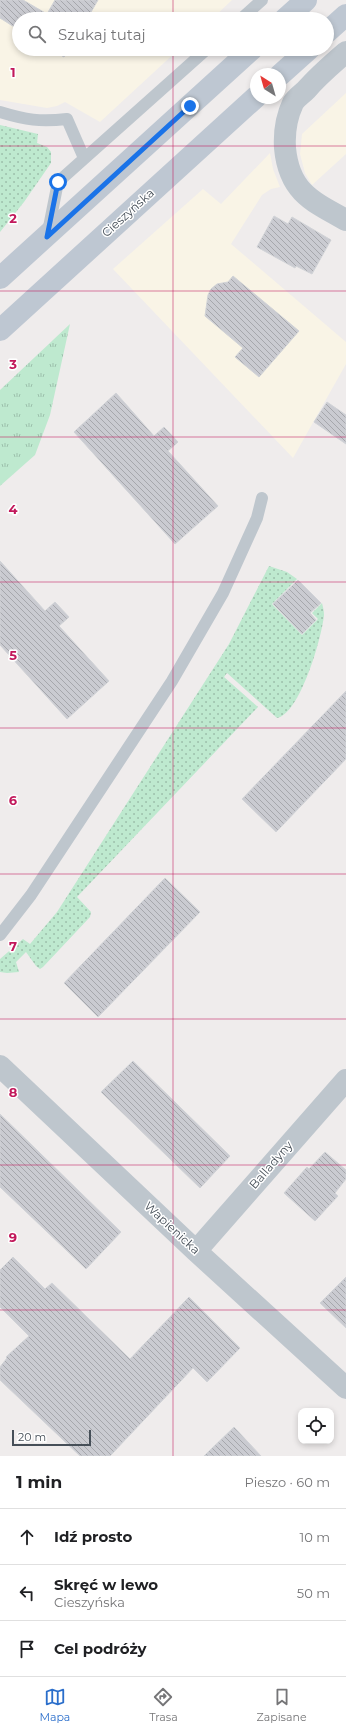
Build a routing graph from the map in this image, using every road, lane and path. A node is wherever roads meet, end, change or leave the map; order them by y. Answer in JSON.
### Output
{"nodes":[{"id":1,"x":262,"y":0,"type":"edge"},
{"id":2,"x":306,"y":0,"type":"edge"},
{"id":3,"x":249,"y":12,"type":"edge"},
{"id":4,"x":293,"y":12,"type":"edge"},
{"id":5,"x":346,"y":15,"type":"edge"},
{"id":6,"x":334,"y":26,"type":"edge"},
{"id":7,"x":346,"y":52,"type":"edge"},
{"id":8,"x":199,"y":56,"type":"edge"},
{"id":9,"x":244,"y":56,"type":"edge"},
{"id":10,"x":301,"y":56,"type":"edge"},
{"id":11,"x":286,"y":70,"type":"edge"},
{"id":12,"x":250,"y":102,"type":"edge"},
{"id":13,"x":0,"y":112,"type":"edge"},
{"id":14,"x":84,"y":158,"type":"junction"},
{"id":15,"x":346,"y":220,"type":"edge"},
{"id":16,"x":47,"y":237,"type":"junction"},
{"id":17,"x":0,"y":278,"type":"edge"},
{"id":18,"x":0,"y":330,"type":"edge"},
{"id":19,"x":262,"y":498,"type":"dead end"},
{"id":20,"x":0,"y":935,"type":"edge"},
{"id":21,"x":0,"y":1066,"type":"edge"},
{"id":22,"x":346,"y":1080,"type":"edge"},
{"id":23,"x":196,"y":1251,"type":"junction"},
{"id":24,"x":346,"y":1388,"type":"edge"}],
"edges":[{"from":1,"to":3,"type":"lane"},
{"from":2,"to":4,"type":"main road"},
{"from":5,"to":6,"type":"main road"},
{"from":7,"to":15,"type":"street"},
{"from":8,"to":14,"type":"lane"},
{"from":9,"to":16,"type":"main road"},
{"from":10,"to":11,"type":"main road"},
{"from":12,"to":18,"type":"main road","name":"Cieszyńska"},
{"from":13,"to":14,"type":"lane"},
{"from":14,"to":16,"type":"lane"},
{"from":16,"to":17,"type":"main road"},
{"from":19,"to":20,"type":"lane"},
{"from":21,"to":23,"type":"street","name":"Wapienicka"},
{"from":22,"to":23,"type":"street","name":"Balladyny"},
{"from":23,"to":24,"type":"street","name":"Wapienicka"}]}
